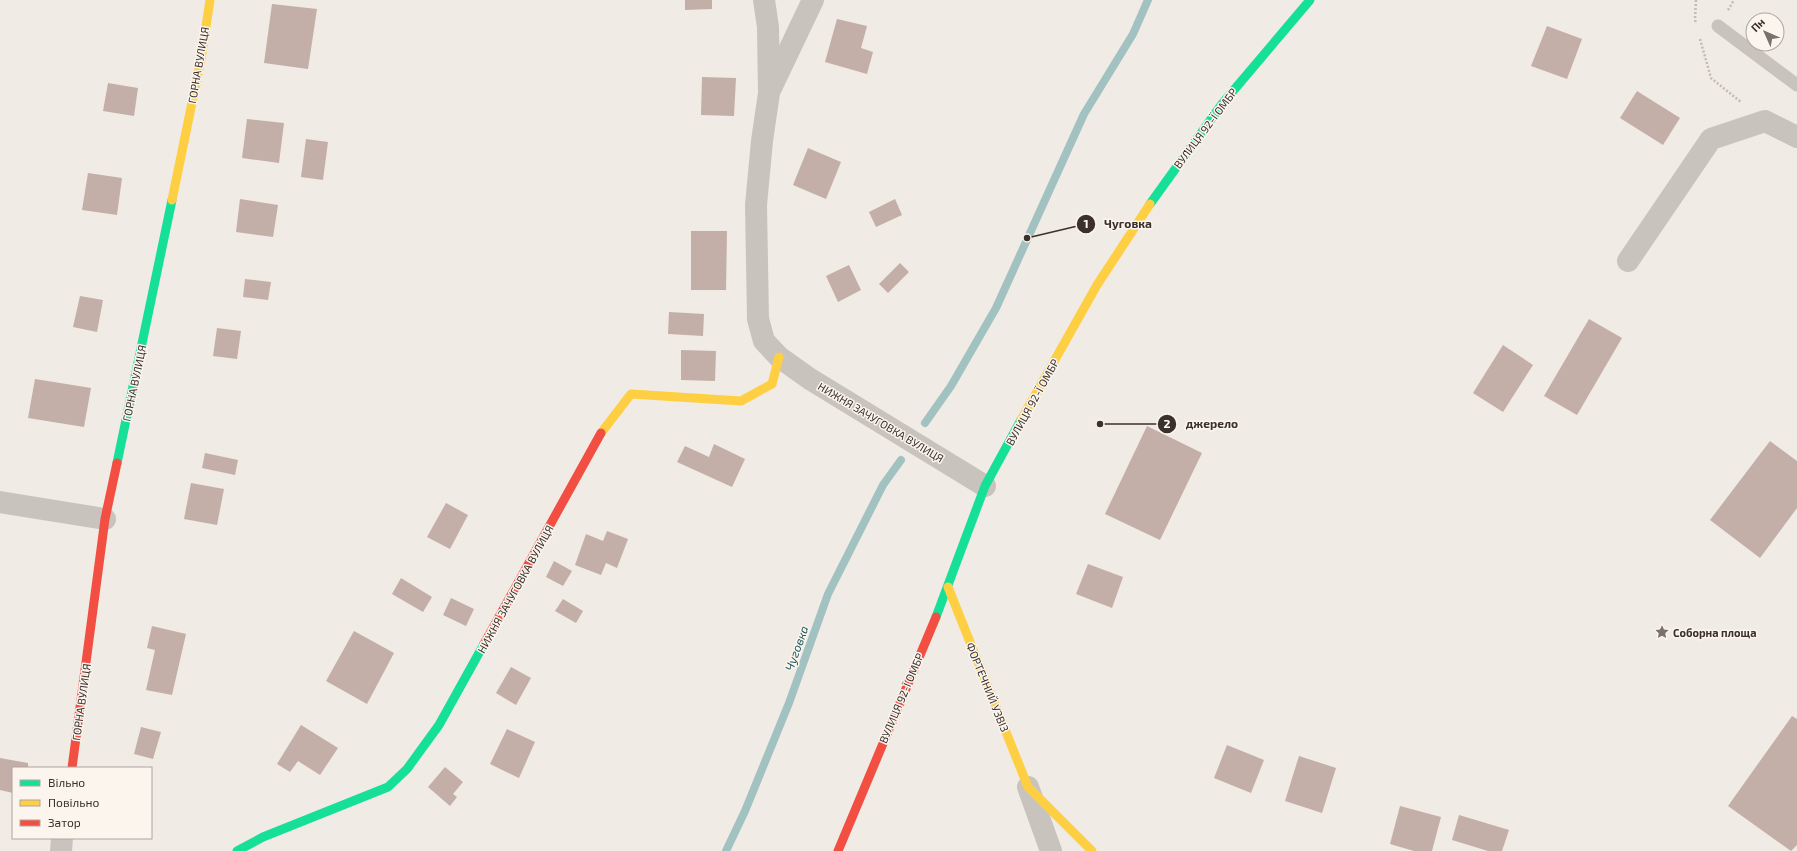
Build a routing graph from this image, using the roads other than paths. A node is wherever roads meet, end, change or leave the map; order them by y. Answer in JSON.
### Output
{"nodes":[{"id":1,"x":210,"y":0,"type":"edge"},
{"id":2,"x":764,"y":0,"type":"edge"},
{"id":3,"x":813,"y":0,"type":"edge"},
{"id":4,"x":1310,"y":0,"type":"edge"},
{"id":5,"x":1718,"y":26,"type":"dead end"},
{"id":6,"x":1797,"y":85,"type":"edge"},
{"id":7,"x":769,"y":93,"type":"junction"},
{"id":8,"x":1797,"y":137,"type":"edge"},
{"id":9,"x":1628,"y":261,"type":"dead end"},
{"id":10,"x":779,"y":357,"type":"junction"},
{"id":11,"x":985,"y":486,"type":"junction"},
{"id":12,"x":0,"y":502,"type":"edge"},
{"id":13,"x":105,"y":519,"type":"junction"},
{"id":14,"x":948,"y":587,"type":"junction"},
{"id":15,"x":72,"y":767,"type":"edge"},
{"id":16,"x":1028,"y":787,"type":"junction"},
{"id":17,"x":62,"y":839,"type":"edge"},
{"id":18,"x":60,"y":851,"type":"edge"},
{"id":19,"x":237,"y":851,"type":"edge"},
{"id":20,"x":838,"y":851,"type":"edge"},
{"id":21,"x":1051,"y":851,"type":"edge"},
{"id":22,"x":1092,"y":851,"type":"edge"}],
"edges":[{"from":1,"to":13,"type":"main road","name":"ГОРНА ВУЛИЦЯ"},
{"from":2,"to":7,"type":"street","name":"НИЖНЯ ЗАЧУГОВКА ВУЛИЦЯ"},
{"from":3,"to":7,"type":"street","name":"НИЖНЯ ЗАЧУГОВКА ВУЛИЦЯ"},
{"from":4,"to":11,"type":"main road","name":"ВУЛИЦЯ 92-Ї ОМБР"},
{"from":5,"to":6,"type":"lane"},
{"from":7,"to":10,"type":"street","name":"НИЖНЯ ЗАЧУГОВКА ВУЛИЦЯ"},
{"from":8,"to":9,"type":"street"},
{"from":10,"to":11,"type":"street","name":"НИЖНЯ ЗАЧУГОВКА ВУЛИЦЯ"},
{"from":10,"to":19,"type":"main road","name":"НИЖНЯ ЗАЧУГОВКА ВУЛИЦЯ"},
{"from":11,"to":14,"type":"main road","name":"ВУЛИЦЯ 92-Ї ОМБР"},
{"from":12,"to":13,"type":"street"},
{"from":13,"to":15,"type":"main road","name":"ГОРНА ВУЛИЦЯ"},
{"from":14,"to":16,"type":"main road","name":"ФОРТЕЧНИЙ УЗВІЗ"},
{"from":14,"to":20,"type":"main road","name":"ВУЛИЦЯ 92-Ї ОМБР"},
{"from":16,"to":21,"type":"street","name":"ФОРТЕЧНИЙ УЗВІЗ"},
{"from":16,"to":22,"type":"main road","name":"ФОРТЕЧНИЙ УЗВІЗ"},
{"from":17,"to":18,"type":"street"}]}
